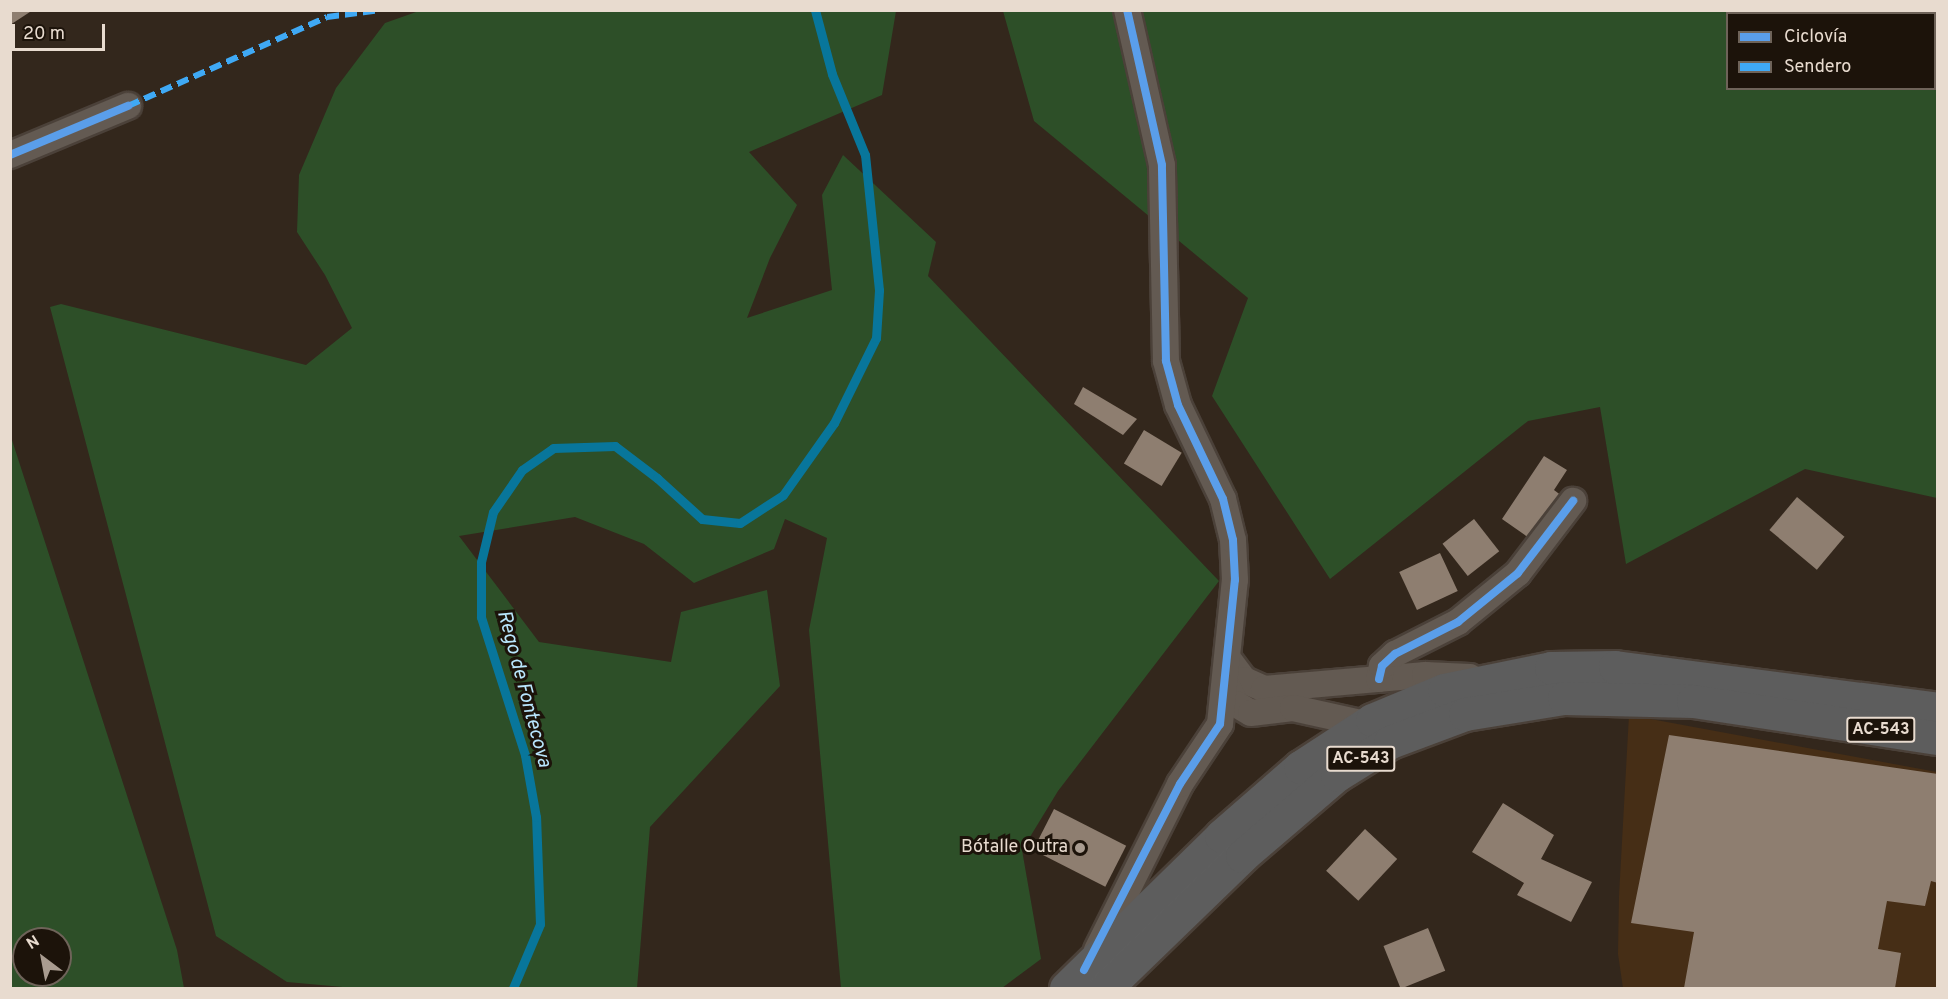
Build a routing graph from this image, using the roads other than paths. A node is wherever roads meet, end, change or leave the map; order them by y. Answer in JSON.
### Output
{"nodes":[{"id":1,"x":1127,"y":10,"type":"edge"},
{"id":2,"x":129,"y":106,"type":"dead end"},
{"id":3,"x":10,"y":154,"type":"edge"},
{"id":4,"x":1573,"y":501,"type":"dead end"},
{"id":5,"x":1380,"y":679,"type":"junction"},
{"id":6,"x":1489,"y":679,"type":"junction"},
{"id":7,"x":1229,"y":681,"type":"junction"},
{"id":8,"x":1285,"y":690,"type":"junction"},
{"id":9,"x":1694,"y":701,"type":"junction"},
{"id":10,"x":1938,"y":709,"type":"edge"},
{"id":11,"x":1365,"y":724,"type":"junction"},
{"id":12,"x":1938,"y":738,"type":"edge"},
{"id":13,"x":1085,"y":982,"type":"edge"}],
"edges":[{"from":1,"to":7,"type":"street"},
{"from":2,"to":3,"type":"street"},
{"from":4,"to":5,"type":"street"},
{"from":5,"to":6,"type":"street"},
{"from":5,"to":8,"type":"street"},
{"from":6,"to":10,"type":"main road","number":"AC-543"},
{"from":6,"to":11,"type":"main road","number":"AC-543"},
{"from":7,"to":8,"type":"street"},
{"from":7,"to":8,"type":"street"},
{"from":7,"to":11,"type":"street"},
{"from":7,"to":13,"type":"street"},
{"from":9,"to":11,"type":"main road","number":"AC-543"},
{"from":9,"to":12,"type":"main road","number":"AC-543"},
{"from":9,"to":13,"type":"main road","number":"AC-543"},
{"from":11,"to":13,"type":"main road","number":"AC-543"}]}
